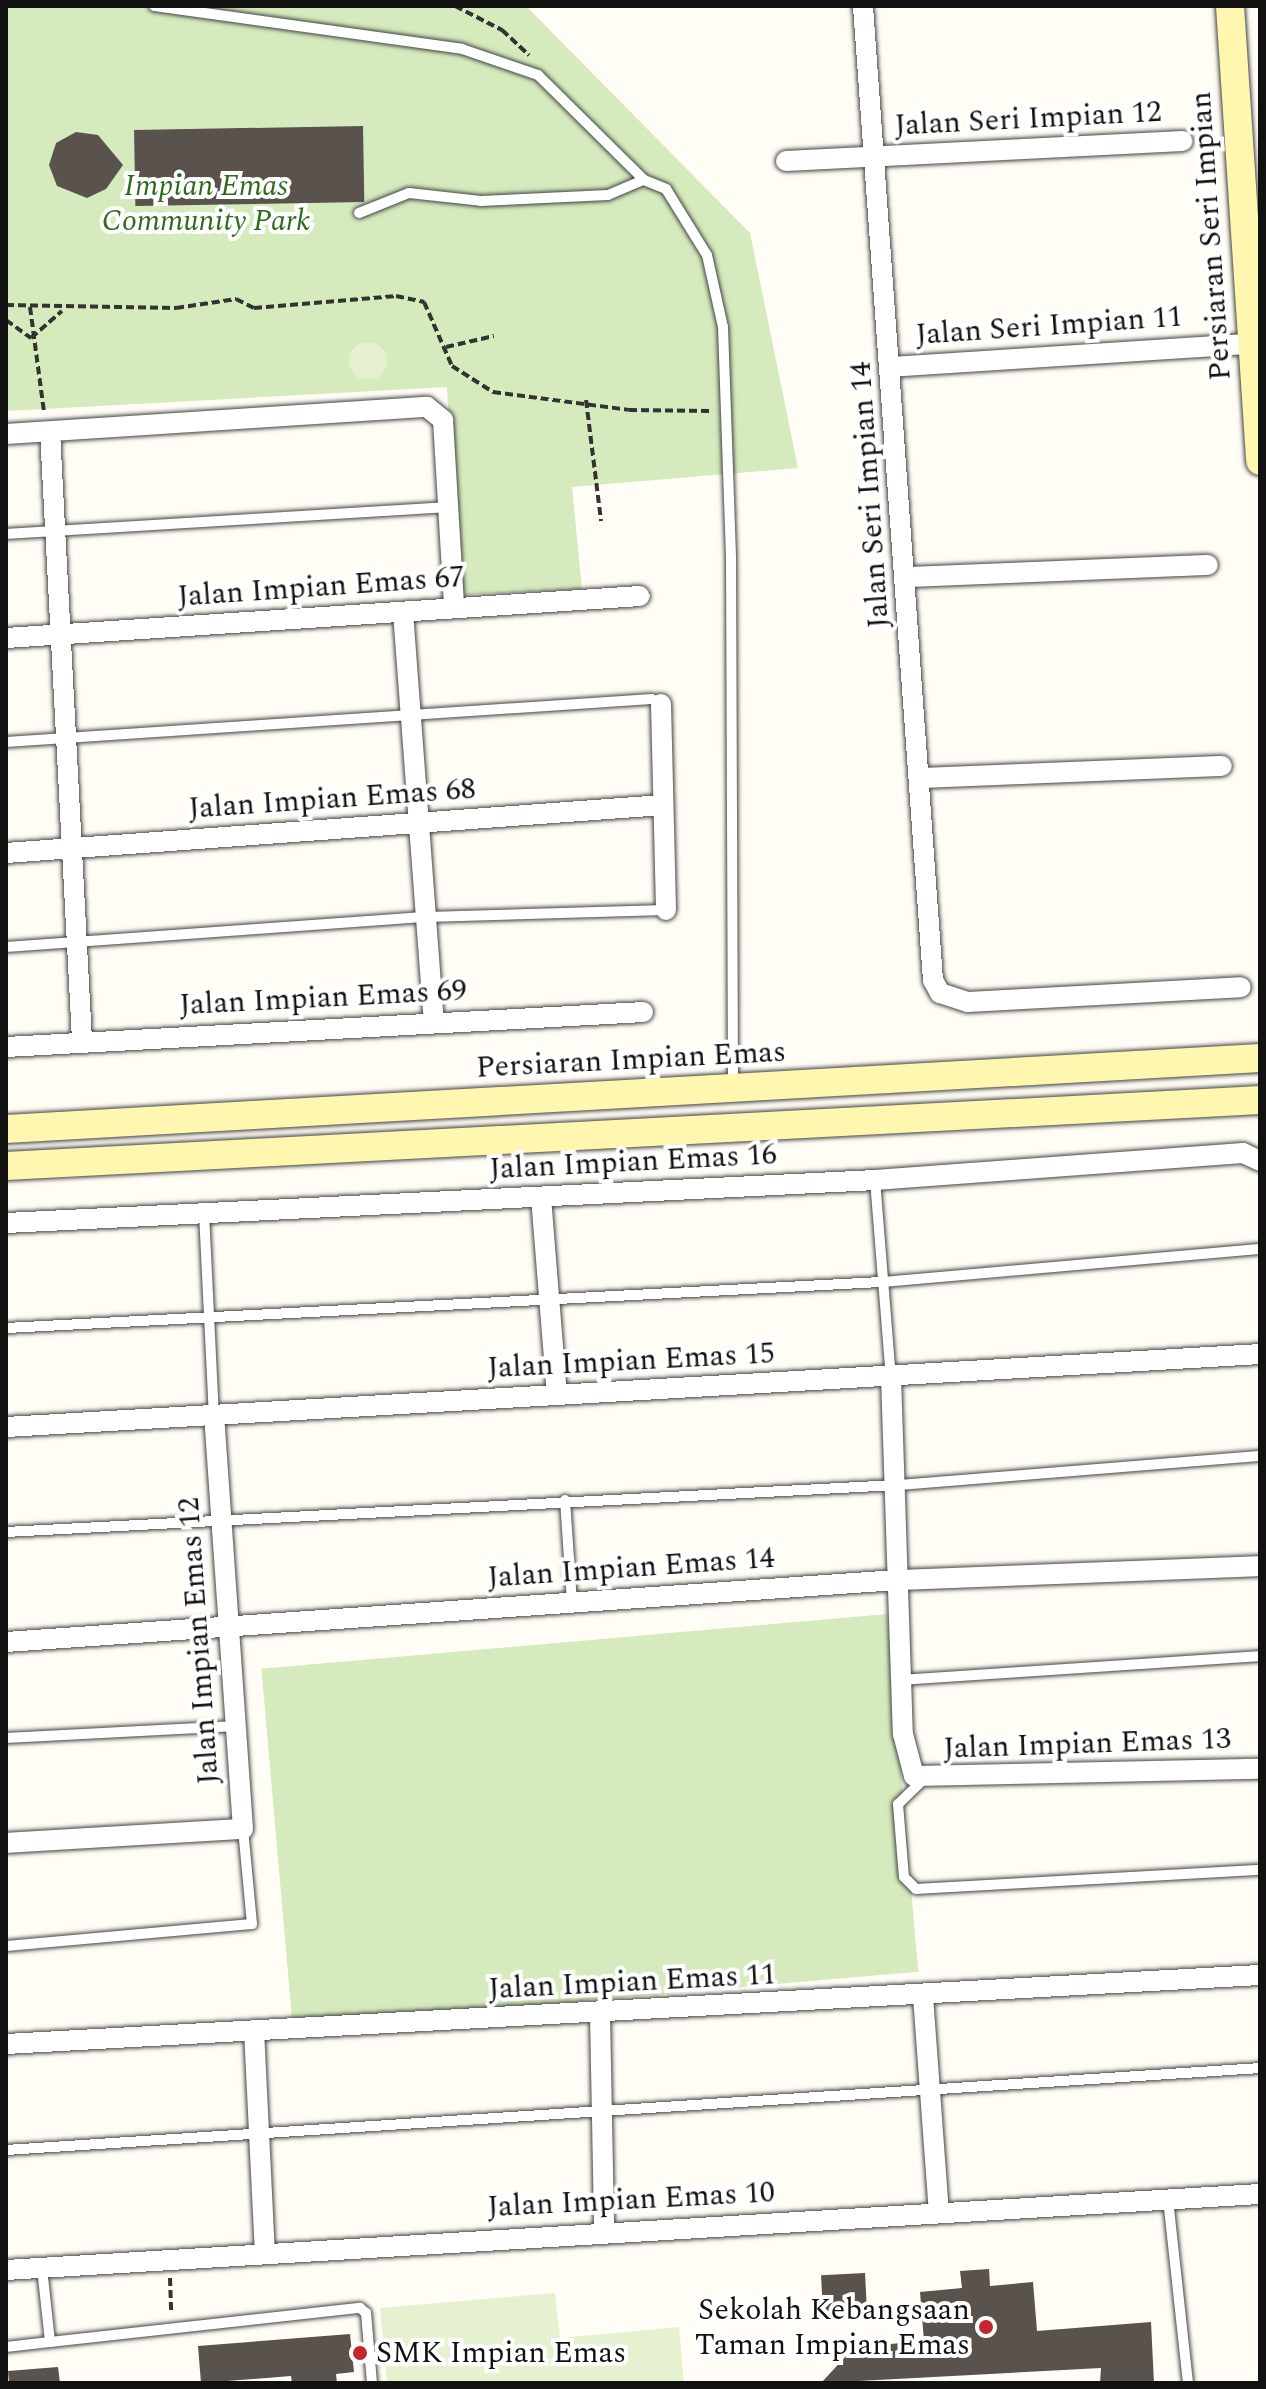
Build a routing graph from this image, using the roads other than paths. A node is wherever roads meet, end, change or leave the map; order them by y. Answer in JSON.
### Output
{"nodes":[{"id":1,"x":154,"y":6,"type":"edge"},
{"id":2,"x":863,"y":6,"type":"edge"},
{"id":3,"x":1230,"y":6,"type":"edge"},
{"id":4,"x":1182,"y":141,"type":"dead end"},
{"id":5,"x":877,"y":157,"type":"junction"},
{"id":6,"x":786,"y":161,"type":"dead end"},
{"id":7,"x":644,"y":180,"type":"junction"},
{"id":8,"x":359,"y":213,"type":"dead end"},
{"id":9,"x":1256,"y":343,"type":"edge"},
{"id":10,"x":890,"y":367,"type":"junction"},
{"id":11,"x":48,"y":432,"type":"junction"},
{"id":12,"x":6,"y":434,"type":"edge"},
{"id":13,"x":1260,"y":461,"type":"edge"},
{"id":14,"x":448,"y":507,"type":"junction"},
{"id":15,"x":55,"y":531,"type":"junction"},
{"id":16,"x":6,"y":534,"type":"edge"},
{"id":17,"x":1208,"y":565,"type":"dead end"},
{"id":18,"x":907,"y":577,"type":"junction"},
{"id":19,"x":640,"y":596,"type":"dead end"},
{"id":20,"x":454,"y":605,"type":"junction"},
{"id":21,"x":403,"y":612,"type":"junction"},
{"id":22,"x":61,"y":636,"type":"junction"},
{"id":23,"x":6,"y":638,"type":"edge"},
{"id":24,"x":661,"y":704,"type":"joint"},
{"id":25,"x":412,"y":715,"type":"junction"},
{"id":26,"x":66,"y":740,"type":"junction"},
{"id":27,"x":6,"y":742,"type":"edge"},
{"id":28,"x":1222,"y":766,"type":"dead end"},
{"id":29,"x":919,"y":778,"type":"junction"},
{"id":30,"x":663,"y":805,"type":"junction"},
{"id":31,"x":419,"y":822,"type":"junction"},
{"id":32,"x":72,"y":849,"type":"junction"},
{"id":33,"x":6,"y":853,"type":"edge"},
{"id":34,"x":666,"y":910,"type":"joint"},
{"id":35,"x":427,"y":917,"type":"junction"},
{"id":36,"x":77,"y":941,"type":"junction"},
{"id":37,"x":6,"y":947,"type":"edge"},
{"id":38,"x":1241,"y":987,"type":"dead end"},
{"id":39,"x":643,"y":1012,"type":"dead end"},
{"id":40,"x":434,"y":1023,"type":"junction"},
{"id":41,"x":82,"y":1040,"type":"junction"},
{"id":42,"x":6,"y":1047,"type":"edge"},
{"id":43,"x":1260,"y":1058,"type":"edge"},
{"id":44,"x":733,"y":1088,"type":"junction"},
{"id":45,"x":1251,"y":1105,"type":"edge"},
{"id":46,"x":6,"y":1129,"type":"edge"},
{"id":47,"x":1260,"y":1161,"type":"edge"},
{"id":48,"x":6,"y":1166,"type":"edge"},
{"id":49,"x":875,"y":1180,"type":"junction"},
{"id":50,"x":541,"y":1197,"type":"junction"},
{"id":51,"x":204,"y":1213,"type":"junction"},
{"id":52,"x":6,"y":1223,"type":"edge"},
{"id":53,"x":1260,"y":1249,"type":"edge"},
{"id":54,"x":882,"y":1282,"type":"junction"},
{"id":55,"x":550,"y":1300,"type":"junction"},
{"id":56,"x":209,"y":1317,"type":"junction"},
{"id":57,"x":6,"y":1328,"type":"edge"},
{"id":58,"x":1260,"y":1354,"type":"edge"},
{"id":59,"x":891,"y":1377,"type":"junction"},
{"id":60,"x":557,"y":1394,"type":"junction"},
{"id":61,"x":214,"y":1419,"type":"junction"},
{"id":62,"x":6,"y":1427,"type":"edge"},
{"id":63,"x":1260,"y":1456,"type":"edge"},
{"id":64,"x":898,"y":1485,"type":"junction"},
{"id":65,"x":565,"y":1500,"type":"junction"},
{"id":66,"x":220,"y":1521,"type":"junction"},
{"id":67,"x":6,"y":1532,"type":"edge"},
{"id":68,"x":1260,"y":1566,"type":"edge"},
{"id":69,"x":897,"y":1580,"type":"junction"},
{"id":70,"x":572,"y":1602,"type":"junction"},
{"id":71,"x":230,"y":1626,"type":"junction"},
{"id":72,"x":6,"y":1642,"type":"edge"},
{"id":73,"x":1260,"y":1656,"type":"edge"},
{"id":74,"x":901,"y":1680,"type":"junction"},
{"id":75,"x":237,"y":1726,"type":"junction"},
{"id":76,"x":6,"y":1738,"type":"edge"},
{"id":77,"x":1260,"y":1769,"type":"edge"},
{"id":78,"x":923,"y":1780,"type":"junction"},
{"id":79,"x":243,"y":1829,"type":"junction"},
{"id":80,"x":6,"y":1843,"type":"edge"},
{"id":81,"x":1260,"y":1870,"type":"edge"},
{"id":82,"x":6,"y":1946,"type":"edge"},
{"id":83,"x":1260,"y":1975,"type":"edge"},
{"id":84,"x":923,"y":1996,"type":"junction"},
{"id":85,"x":600,"y":2014,"type":"junction"},
{"id":86,"x":254,"y":2030,"type":"junction"},
{"id":87,"x":6,"y":2044,"type":"edge"},
{"id":88,"x":1260,"y":2068,"type":"edge"},
{"id":89,"x":930,"y":2091,"type":"junction"},
{"id":90,"x":602,"y":2115,"type":"junction"},
{"id":91,"x":259,"y":2134,"type":"junction"},
{"id":92,"x":6,"y":2150,"type":"edge"},
{"id":93,"x":1260,"y":2194,"type":"edge"},
{"id":94,"x":1168,"y":2199,"type":"junction"},
{"id":95,"x":939,"y":2212,"type":"junction"},
{"id":96,"x":604,"y":2230,"type":"junction"},
{"id":97,"x":265,"y":2253,"type":"junction"},
{"id":98,"x":42,"y":2268,"type":"junction"},
{"id":99,"x":6,"y":2270,"type":"edge"},
{"id":100,"x":50,"y":2342,"type":"junction"},
{"id":101,"x":6,"y":2347,"type":"edge"},
{"id":102,"x":372,"y":2383,"type":"edge"},
{"id":103,"x":1188,"y":2383,"type":"edge"}],
"edges":[{"from":1,"to":7,"type":"lane"},
{"from":2,"to":5,"type":"street","name":"Jalan Seri Impian 14"},
{"from":3,"to":9,"type":"main road","name":"Persiaran Seri Impian"},
{"from":4,"to":5,"type":"street","name":"Jalan Seri Impian 12"},
{"from":5,"to":6,"type":"street","name":"Jalan Seri Impian 12"},
{"from":5,"to":10,"type":"street","name":"Jalan Seri Impian 14"},
{"from":7,"to":8,"type":"lane"},
{"from":7,"to":44,"type":"lane"},
{"from":9,"to":10,"type":"street","name":"Jalan Seri Impian 11"},
{"from":9,"to":13,"type":"main road","name":"Persiaran Seri Impian"},
{"from":10,"to":18,"type":"street","name":"Jalan Seri Impian 14"},
{"from":11,"to":12,"type":"street"},
{"from":11,"to":14,"type":"street"},
{"from":11,"to":15,"type":"street"},
{"from":14,"to":15,"type":"lane"},
{"from":14,"to":20,"type":"street"},
{"from":15,"to":16,"type":"lane"},
{"from":15,"to":22,"type":"street"},
{"from":17,"to":18,"type":"street"},
{"from":18,"to":29,"type":"street","name":"Jalan Seri Impian 14"},
{"from":19,"to":20,"type":"street","name":"Jalan Impian Emas 67"},
{"from":20,"to":21,"type":"street","name":"Jalan Impian Emas 67"},
{"from":21,"to":22,"type":"street","name":"Jalan Impian Emas 67"},
{"from":21,"to":25,"type":"street"},
{"from":22,"to":23,"type":"street","name":"Jalan Impian Emas 67"},
{"from":22,"to":26,"type":"street"},
{"from":24,"to":25,"type":"lane"},
{"from":24,"to":30,"type":"street"},
{"from":25,"to":26,"type":"lane"},
{"from":25,"to":31,"type":"street"},
{"from":26,"to":27,"type":"lane"},
{"from":26,"to":32,"type":"street"},
{"from":28,"to":29,"type":"street"},
{"from":29,"to":38,"type":"street","name":"Jalan Seri Impian 14"},
{"from":30,"to":31,"type":"street","name":"Jalan Impian Emas 68"},
{"from":30,"to":34,"type":"street"},
{"from":31,"to":32,"type":"street","name":"Jalan Impian Emas 68"},
{"from":31,"to":35,"type":"street"},
{"from":32,"to":33,"type":"street","name":"Jalan Impian Emas 68"},
{"from":32,"to":36,"type":"street"},
{"from":34,"to":35,"type":"lane"},
{"from":35,"to":36,"type":"lane"},
{"from":35,"to":40,"type":"street"},
{"from":36,"to":37,"type":"lane"},
{"from":36,"to":41,"type":"street"},
{"from":39,"to":40,"type":"street","name":"Jalan Impian Emas 69"},
{"from":40,"to":41,"type":"street","name":"Jalan Impian Emas 69"},
{"from":41,"to":42,"type":"street","name":"Jalan Impian Emas 69"},
{"from":43,"to":44,"type":"main road","name":"Persiaran Impian Emas"},
{"from":44,"to":46,"type":"main road","name":"Persiaran Impian Emas"},
{"from":45,"to":48,"type":"main road"},
{"from":47,"to":49,"type":"street","name":"Jalan Impian Emas 16"},
{"from":49,"to":50,"type":"street","name":"Jalan Impian Emas 16"},
{"from":49,"to":54,"type":"lane"},
{"from":50,"to":51,"type":"street","name":"Jalan Impian Emas 16"},
{"from":50,"to":55,"type":"street"},
{"from":51,"to":52,"type":"street","name":"Jalan Impian Emas 16"},
{"from":51,"to":56,"type":"lane","name":"Jalan Impian Emas 12"},
{"from":53,"to":54,"type":"lane"},
{"from":54,"to":55,"type":"lane"},
{"from":54,"to":59,"type":"lane"},
{"from":55,"to":56,"type":"lane"},
{"from":55,"to":60,"type":"street"},
{"from":56,"to":57,"type":"lane"},
{"from":56,"to":61,"type":"lane","name":"Jalan Impian Emas 12"},
{"from":58,"to":59,"type":"street","name":"Jalan Impian Emas 15"},
{"from":59,"to":60,"type":"street","name":"Jalan Impian Emas 15"},
{"from":59,"to":64,"type":"street","name":"Jalan Impian Emas 13"},
{"from":60,"to":61,"type":"street","name":"Jalan Impian Emas 15"},
{"from":61,"to":62,"type":"street","name":"Jalan Impian Emas 15"},
{"from":61,"to":66,"type":"street","name":"Jalan Impian Emas 12"},
{"from":63,"to":64,"type":"lane"},
{"from":64,"to":65,"type":"lane"},
{"from":64,"to":69,"type":"street","name":"Jalan Impian Emas 13"},
{"from":65,"to":66,"type":"lane"},
{"from":65,"to":70,"type":"lane"},
{"from":66,"to":67,"type":"lane"},
{"from":66,"to":71,"type":"street","name":"Jalan Impian Emas 12"},
{"from":68,"to":69,"type":"street","name":"Jalan Impian Emas 14"},
{"from":69,"to":70,"type":"street","name":"Jalan Impian Emas 14"},
{"from":69,"to":74,"type":"street","name":"Jalan Impian Emas 13"},
{"from":70,"to":71,"type":"street","name":"Jalan Impian Emas 14"},
{"from":71,"to":72,"type":"street","name":"Jalan Impian Emas 14"},
{"from":71,"to":75,"type":"street","name":"Jalan Impian Emas 12"},
{"from":73,"to":74,"type":"lane"},
{"from":74,"to":78,"type":"street","name":"Jalan Impian Emas 13"},
{"from":75,"to":76,"type":"lane"},
{"from":75,"to":79,"type":"street","name":"Jalan Impian Emas 12"},
{"from":77,"to":78,"type":"street","name":"Jalan Impian Emas 13"},
{"from":78,"to":81,"type":"lane"},
{"from":79,"to":80,"type":"street"},
{"from":79,"to":82,"type":"lane"},
{"from":83,"to":84,"type":"street","name":"Jalan Impian Emas 11"},
{"from":84,"to":85,"type":"street","name":"Jalan Impian Emas 11"},
{"from":84,"to":89,"type":"street"},
{"from":85,"to":86,"type":"street","name":"Jalan Impian Emas 11"},
{"from":85,"to":90,"type":"street"},
{"from":86,"to":87,"type":"street","name":"Jalan Impian Emas 11"},
{"from":86,"to":91,"type":"street"},
{"from":88,"to":89,"type":"lane"},
{"from":89,"to":90,"type":"lane"},
{"from":89,"to":95,"type":"street"},
{"from":90,"to":91,"type":"lane"},
{"from":90,"to":96,"type":"street"},
{"from":91,"to":92,"type":"lane"},
{"from":91,"to":97,"type":"street"},
{"from":93,"to":94,"type":"street","name":"Jalan Impian Emas 10"},
{"from":94,"to":95,"type":"street","name":"Jalan Impian Emas 10"},
{"from":94,"to":103,"type":"lane"},
{"from":95,"to":96,"type":"street","name":"Jalan Impian Emas 10"},
{"from":96,"to":97,"type":"street","name":"Jalan Impian Emas 10"},
{"from":97,"to":98,"type":"street","name":"Jalan Impian Emas 10"},
{"from":98,"to":99,"type":"street","name":"Jalan Impian Emas 10"},
{"from":98,"to":100,"type":"lane"},
{"from":100,"to":101,"type":"lane"},
{"from":100,"to":102,"type":"lane"}]}
